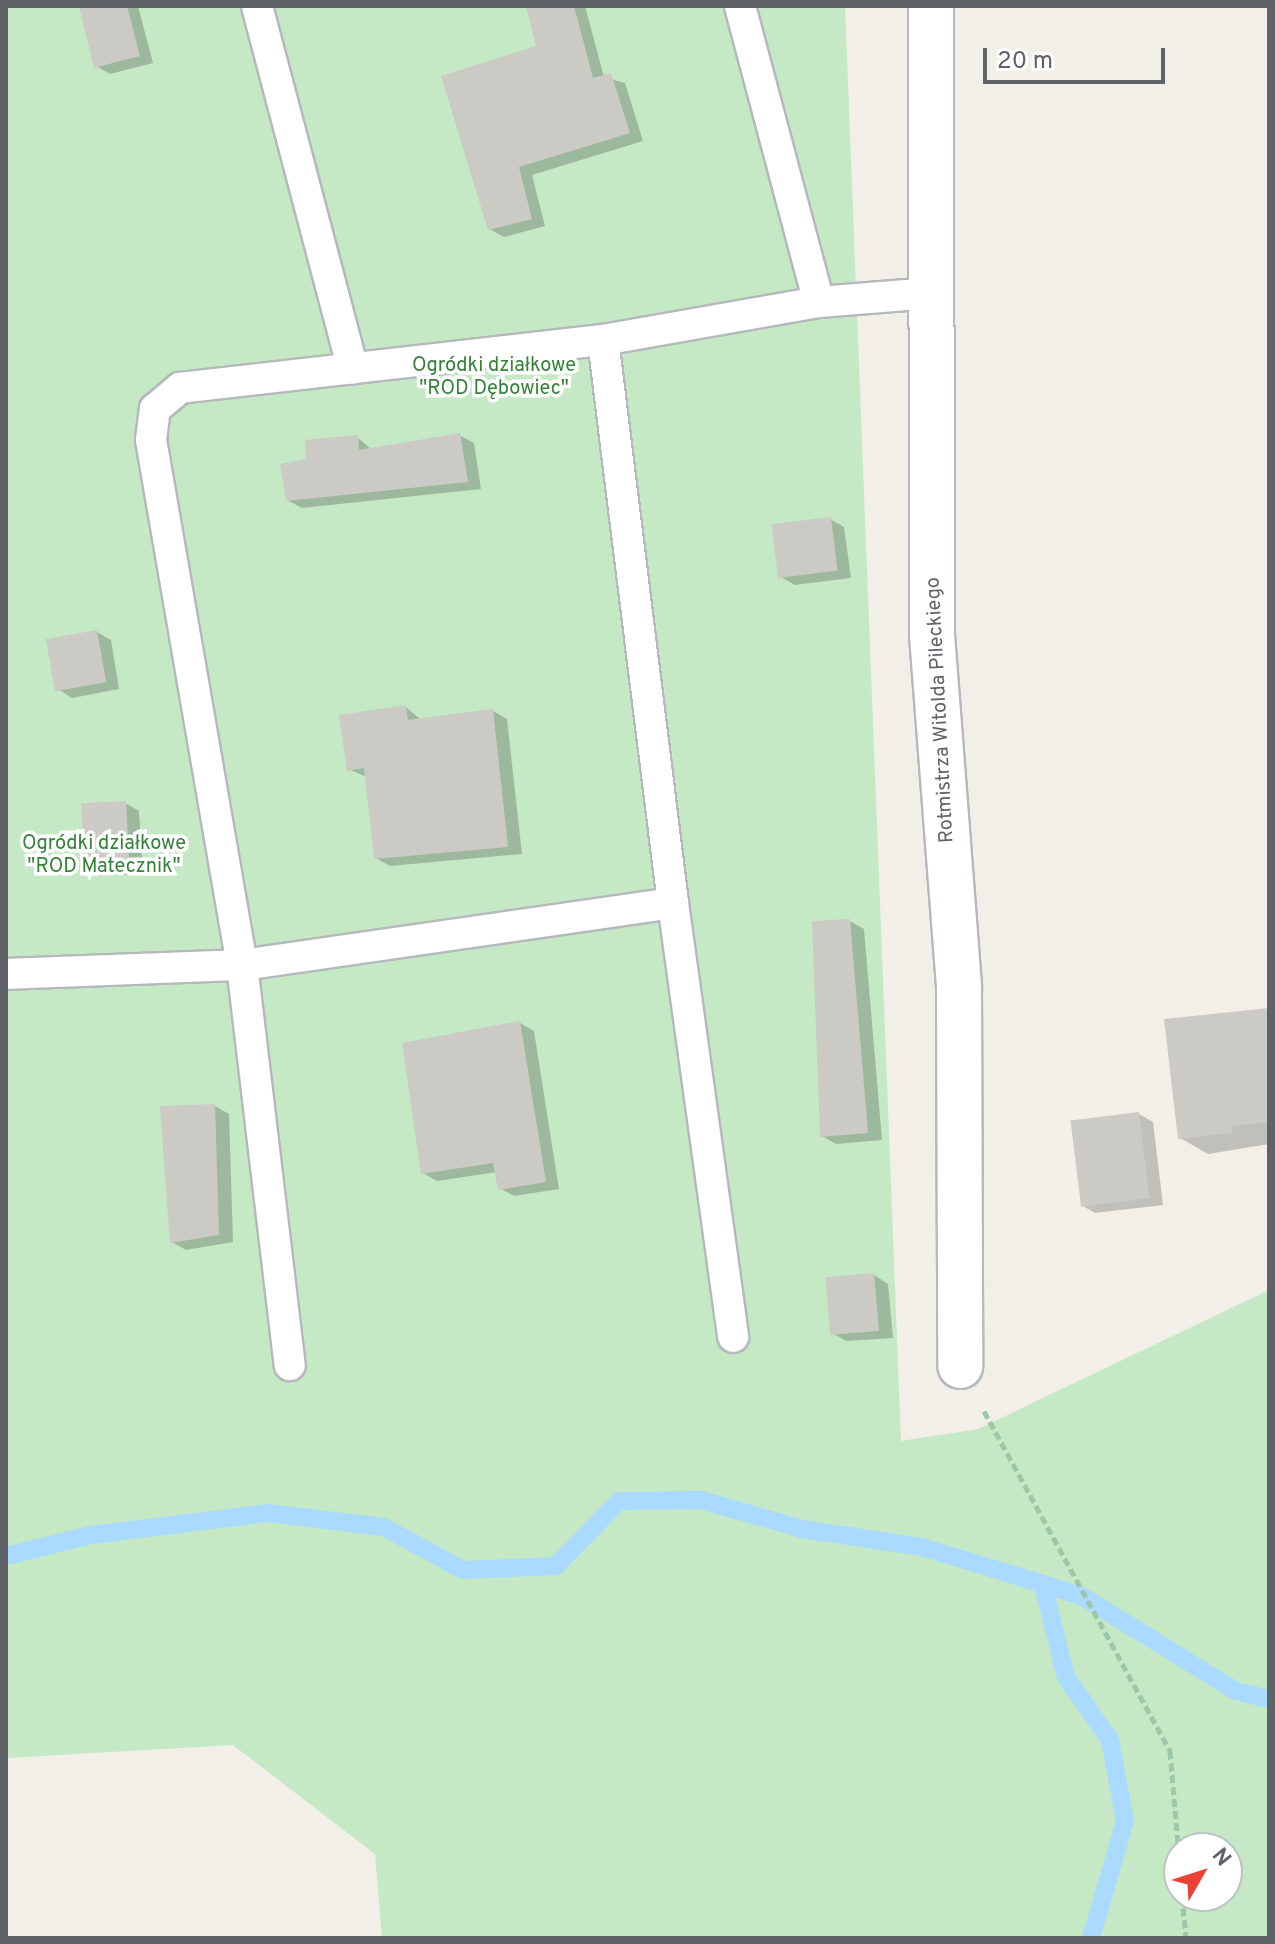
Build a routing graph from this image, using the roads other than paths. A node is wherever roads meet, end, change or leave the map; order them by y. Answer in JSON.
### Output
{"nodes":[{"id":1,"x":257,"y":6,"type":"edge"},
{"id":2,"x":740,"y":6,"type":"edge"},
{"id":3,"x":931,"y":6,"type":"edge"},
{"id":4,"x":932,"y":293,"type":"junction"},
{"id":5,"x":819,"y":302,"type":"junction"},
{"id":6,"x":603,"y":340,"type":"junction"},
{"id":7,"x":353,"y":369,"type":"junction"},
{"id":8,"x":673,"y":903,"type":"junction"},
{"id":9,"x":242,"y":965,"type":"junction"},
{"id":10,"x":6,"y":974,"type":"edge"},
{"id":11,"x":733,"y":1337,"type":"dead end"},
{"id":12,"x":290,"y":1365,"type":"dead end"},
{"id":13,"x":960,"y":1366,"type":"road end"}],
"edges":[{"from":1,"to":7,"type":"lane"},
{"from":2,"to":5,"type":"lane"},
{"from":3,"to":4,"type":"street","name":"Rotmistrza Witolda Pileckiego"},
{"from":4,"to":5,"type":"lane"},
{"from":4,"to":13,"type":"street","name":"Rotmistrza Witolda Pileckiego"},
{"from":5,"to":6,"type":"lane"},
{"from":6,"to":7,"type":"lane"},
{"from":6,"to":8,"type":"lane"},
{"from":7,"to":9,"type":"lane"},
{"from":8,"to":9,"type":"lane"},
{"from":8,"to":11,"type":"lane"},
{"from":9,"to":10,"type":"lane"},
{"from":9,"to":12,"type":"lane"}]}
